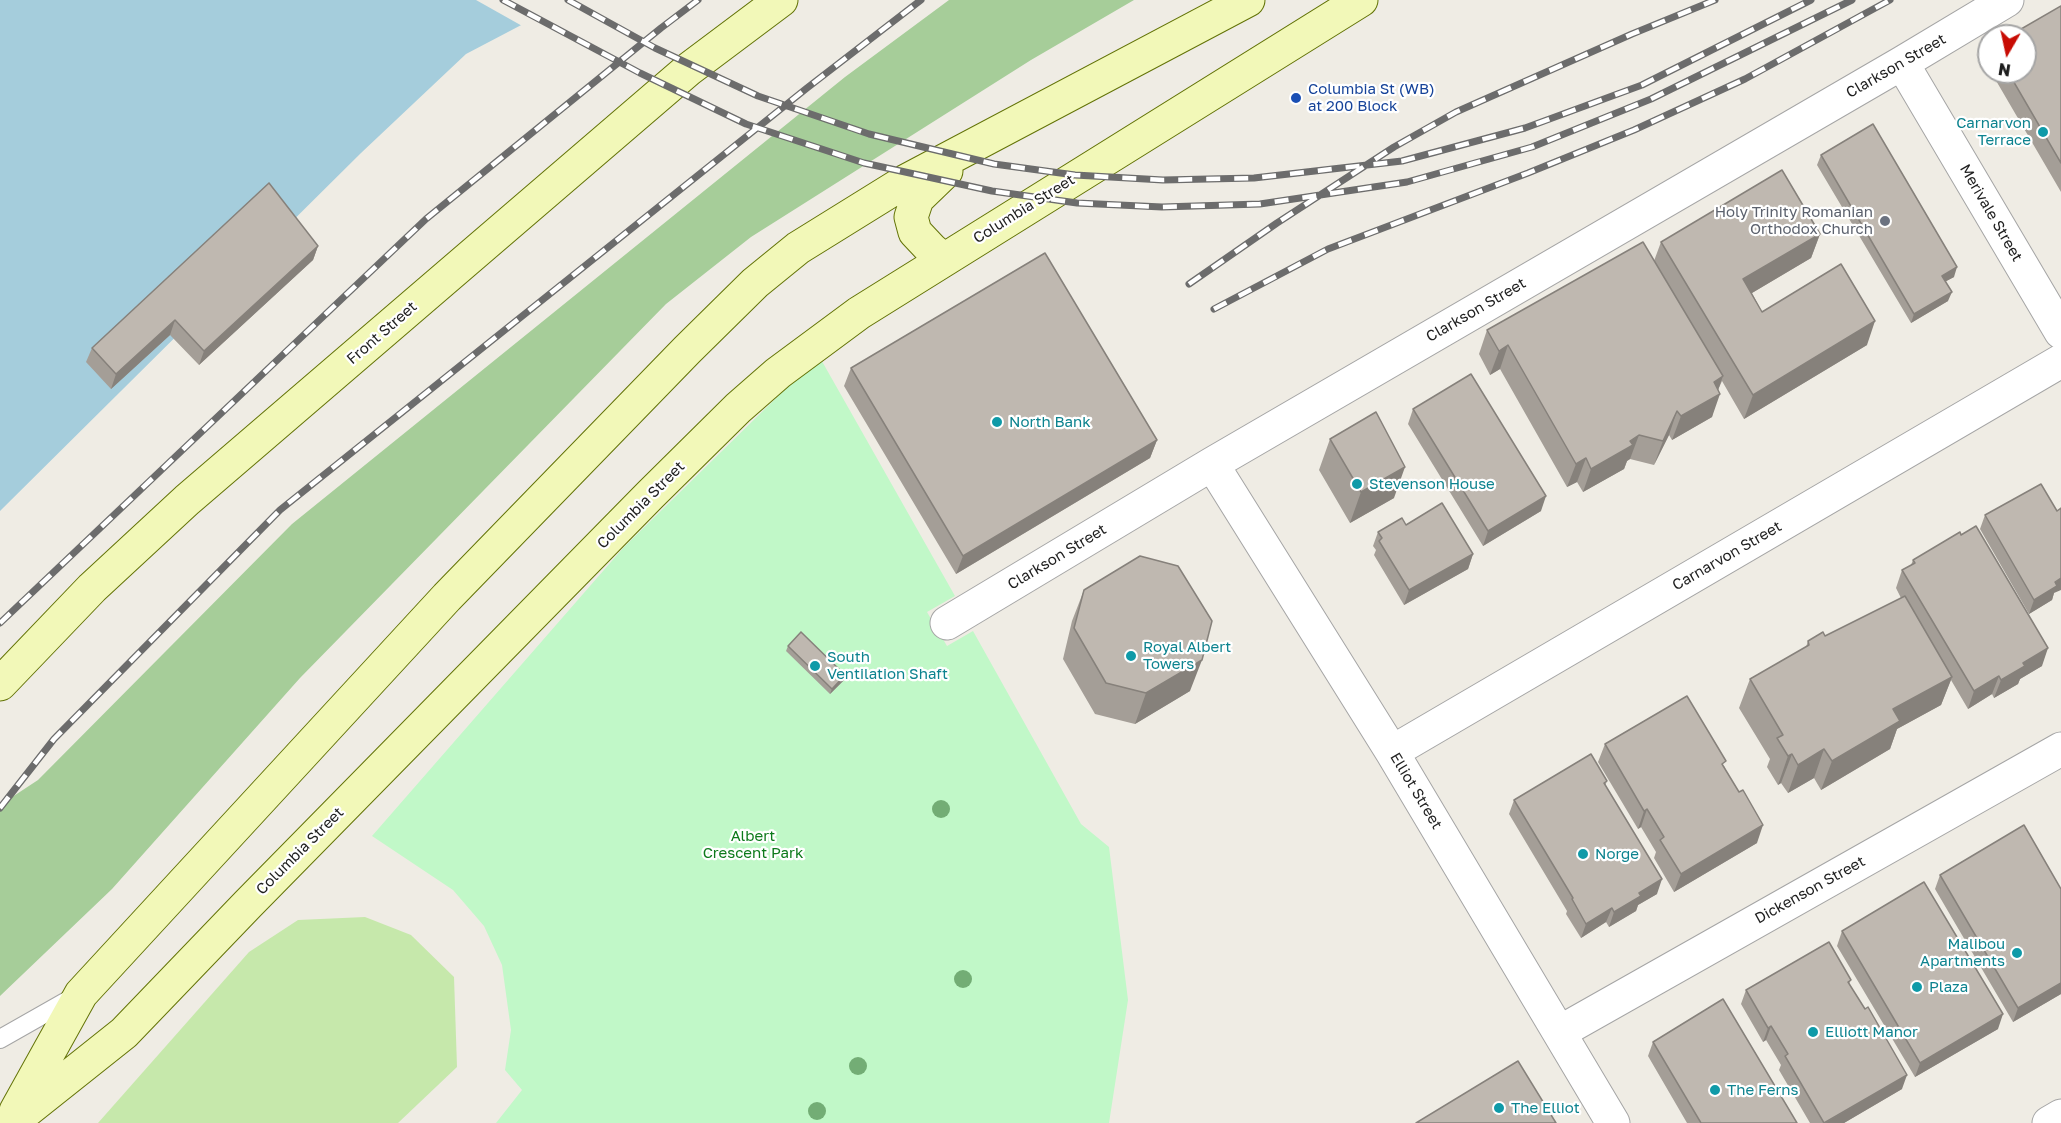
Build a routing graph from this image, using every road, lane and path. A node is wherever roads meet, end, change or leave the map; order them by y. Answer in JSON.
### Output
{"nodes":[{"id":1,"x":781,"y":0,"type":"edge"},
{"id":2,"x":1248,"y":0,"type":"edge"},
{"id":3,"x":1361,"y":0,"type":"edge"},
{"id":4,"x":2007,"y":0,"type":"edge"},
{"id":5,"x":1902,"y":63,"type":"junction"},
{"id":6,"x":978,"y":141,"type":"junction"},
{"id":7,"x":944,"y":260,"type":"junction"},
{"id":8,"x":2061,"y":333,"type":"edge"},
{"id":9,"x":2061,"y":361,"type":"edge"},
{"id":10,"x":1212,"y":464,"type":"junction"},
{"id":11,"x":947,"y":624,"type":"dead end"},
{"id":12,"x":0,"y":684,"type":"edge"},
{"id":13,"x":2061,"y":749,"type":"edge"},
{"id":14,"x":1392,"y":752,"type":"junction"},
{"id":15,"x":81,"y":994,"type":"junction"},
{"id":16,"x":1560,"y":1032,"type":"junction"},
{"id":17,"x":0,"y":1039,"type":"edge"},
{"id":18,"x":2061,"y":1116,"type":"edge"},
{"id":19,"x":10,"y":1123,"type":"edge"},
{"id":20,"x":1613,"y":1123,"type":"edge"},
{"id":21,"x":2049,"y":1123,"type":"edge"}],
"edges":[{"from":1,"to":12,"type":"street","name":"Front Street"},
{"from":2,"to":6,"type":"street","name":"Columbia Street"},
{"from":3,"to":7,"type":"street","name":"Columbia Street"},
{"from":4,"to":5,"type":"street","name":"Clarkson Street"},
{"from":5,"to":8,"type":"street","name":"Merivale Street"},
{"from":5,"to":10,"type":"street","name":"Clarkson Street"},
{"from":6,"to":7,"type":"street"},
{"from":6,"to":15,"type":"street","name":"Columbia Street"},
{"from":7,"to":19,"type":"street","name":"Columbia Street"},
{"from":9,"to":14,"type":"street","name":"Carnarvon Street"},
{"from":10,"to":11,"type":"street","name":"Clarkson Street"},
{"from":10,"to":14,"type":"street","name":"Elliot Street"},
{"from":13,"to":16,"type":"street","name":"Dickenson Street"},
{"from":14,"to":16,"type":"street","name":"Elliot Street"},
{"from":15,"to":17,"type":"lane"},
{"from":15,"to":19,"type":"street","name":"Columbia Street"},
{"from":16,"to":20,"type":"street","name":"Elliot Street"},
{"from":18,"to":21,"type":"street"}]}
